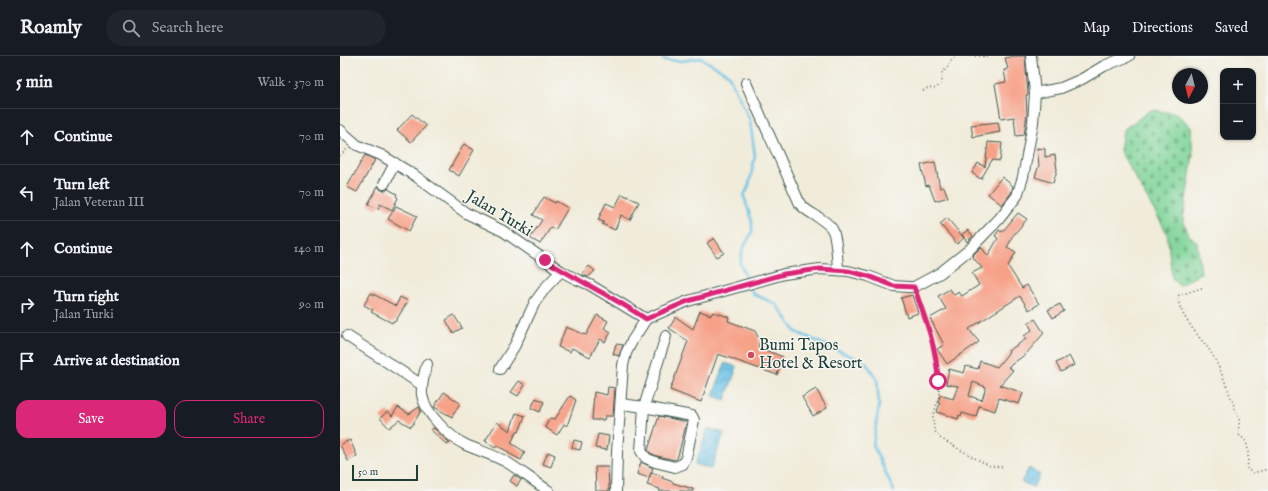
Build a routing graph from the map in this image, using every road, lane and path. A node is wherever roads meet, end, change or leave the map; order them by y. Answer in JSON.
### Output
{"nodes":[{"id":1,"x":957,"y":56,"type":"edge"},
{"id":2,"x":967,"y":56,"type":"edge"},
{"id":3,"x":988,"y":56,"type":"edge"},
{"id":4,"x":1031,"y":56,"type":"edge"},
{"id":5,"x":1129,"y":56,"type":"edge"},
{"id":6,"x":746,"y":83,"type":"dead end"},
{"id":7,"x":924,"y":91,"type":"dead end"},
{"id":8,"x":1036,"y":93,"type":"junction"},
{"id":9,"x":340,"y":130,"type":"edge"},
{"id":10,"x":395,"y":163,"type":"junction"},
{"id":11,"x":384,"y":184,"type":"dead end"},
{"id":12,"x":838,"y":269,"type":"junction"},
{"id":13,"x":561,"y":270,"type":"junction"},
{"id":14,"x":914,"y":287,"type":"junction"},
{"id":15,"x":1202,"y":288,"type":"dead end"},
{"id":16,"x":646,"y":319,"type":"junction"},
{"id":17,"x":347,"y":336,"type":"dead end"},
{"id":18,"x":666,"y":336,"type":"dead end"},
{"id":19,"x":427,"y":364,"type":"dead end"},
{"id":20,"x":500,"y":370,"type":"dead end"},
{"id":21,"x":422,"y":385,"type":"junction"},
{"id":22,"x":621,"y":404,"type":"junction"},
{"id":23,"x":644,"y":407,"type":"junction"},
{"id":24,"x":1004,"y":467,"type":"dead end"},
{"id":25,"x":1268,"y":469,"type":"edge"},
{"id":26,"x":549,"y":491,"type":"edge"},
{"id":27,"x":616,"y":491,"type":"edge"}],
"edges":[{"from":1,"to":7,"type":"path"},
{"from":2,"to":3,"type":"path"},
{"from":4,"to":8,"type":"street"},
{"from":5,"to":8,"type":"street"},
{"from":6,"to":12,"type":"street"},
{"from":8,"to":14,"type":"street"},
{"from":9,"to":10,"type":"street","name":"Jalan Turki"},
{"from":10,"to":11,"type":"street"},
{"from":10,"to":13,"type":"street","name":"Jalan Turki"},
{"from":12,"to":14,"type":"street"},
{"from":12,"to":16,"type":"street"},
{"from":13,"to":16,"type":"street","name":"Jalan Turki"},
{"from":13,"to":20,"type":"street"},
{"from":14,"to":24,"type":"path"},
{"from":15,"to":25,"type":"path"},
{"from":16,"to":22,"type":"street"},
{"from":17,"to":21,"type":"street"},
{"from":18,"to":23,"type":"street"},
{"from":19,"to":21,"type":"street"},
{"from":21,"to":26,"type":"street"},
{"from":22,"to":23,"type":"street"},
{"from":22,"to":27,"type":"street"},
{"from":23,"to":23,"type":"street"}]}
